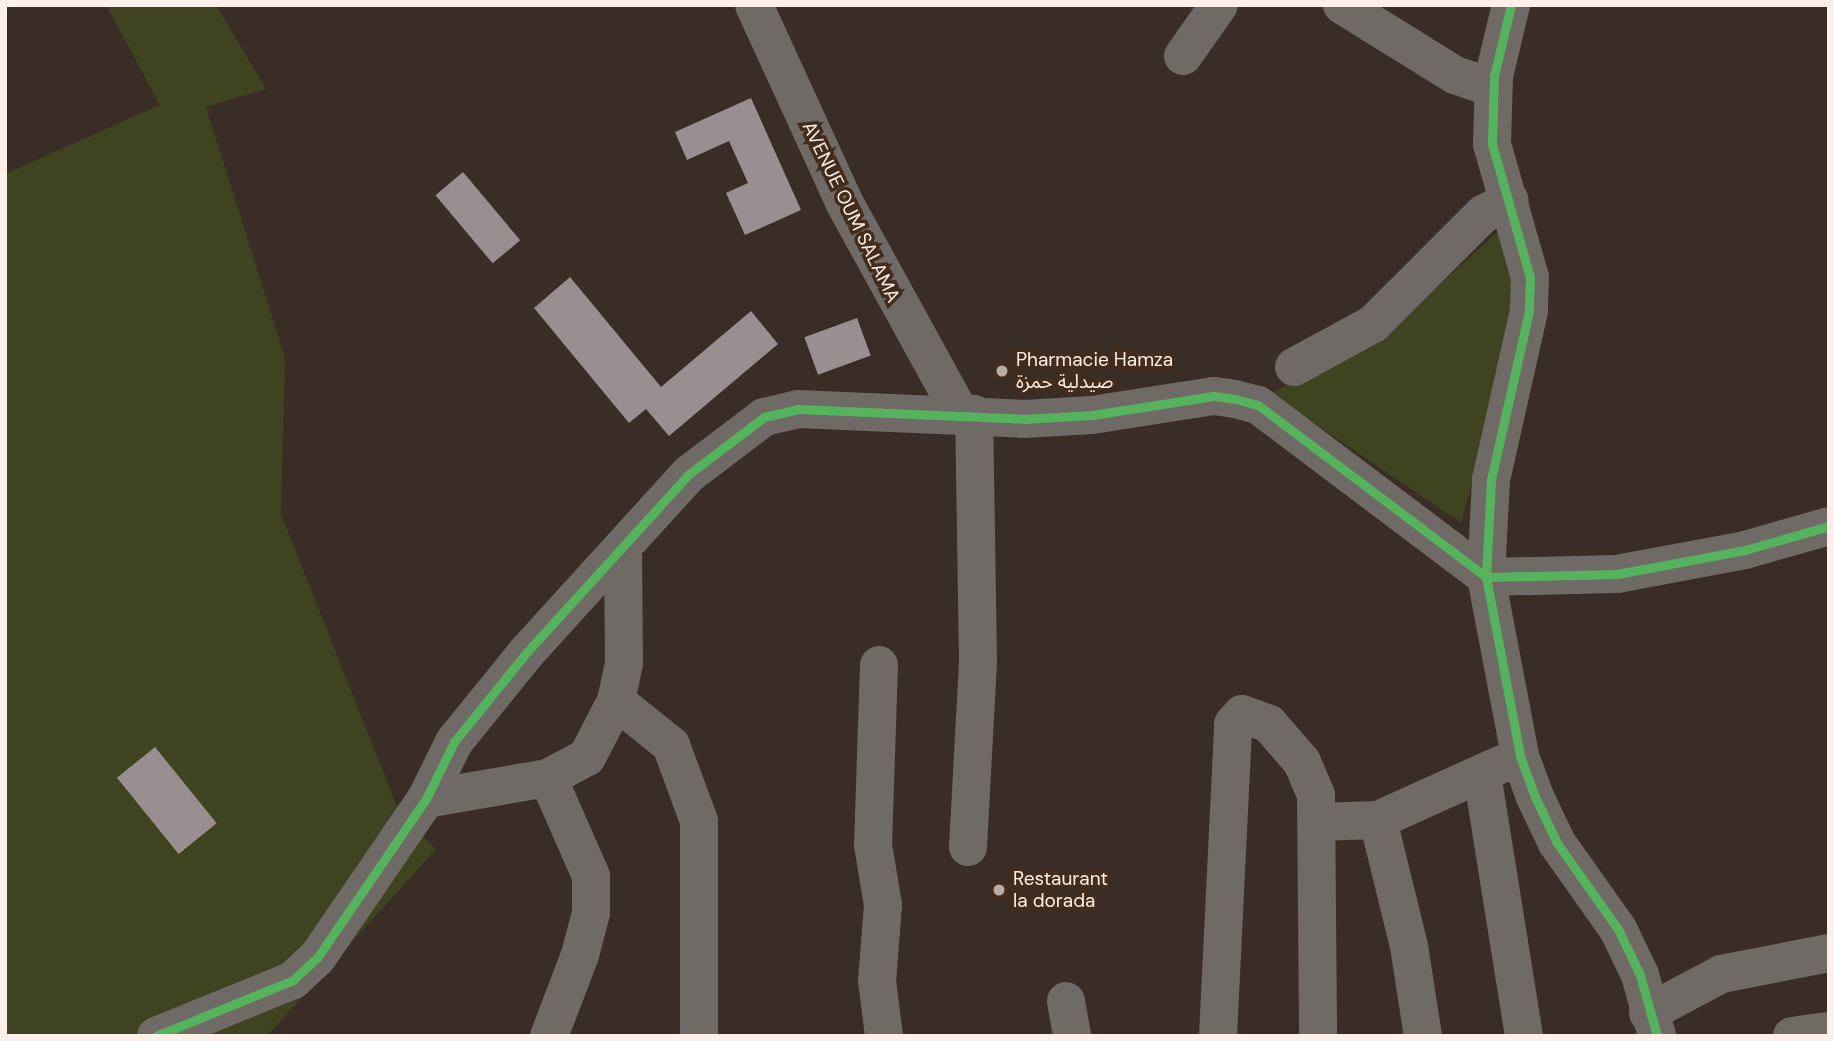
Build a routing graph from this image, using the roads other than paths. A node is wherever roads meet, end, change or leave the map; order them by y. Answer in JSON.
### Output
{"nodes":[{"id":1,"x":754,"y":5,"type":"edge"},
{"id":2,"x":1219,"y":5,"type":"edge"},
{"id":3,"x":1342,"y":5,"type":"edge"},
{"id":4,"x":1511,"y":5,"type":"edge"},
{"id":5,"x":1183,"y":56,"type":"dead end"},
{"id":6,"x":1493,"y":88,"type":"junction"},
{"id":7,"x":1509,"y":200,"type":"junction"},
{"id":8,"x":1294,"y":367,"type":"dead end"},
{"id":9,"x":967,"y":413,"type":"junction"},
{"id":10,"x":1829,"y":526,"type":"edge"},
{"id":11,"x":623,"y":550,"type":"junction"},
{"id":12,"x":1486,"y":577,"type":"junction"},
{"id":13,"x":879,"y":664,"type":"dead end"},
{"id":14,"x":616,"y":701,"type":"junction"},
{"id":15,"x":1520,"y":756,"type":"junction"},
{"id":16,"x":1482,"y":774,"type":"junction"},
{"id":17,"x":548,"y":778,"type":"junction"},
{"id":18,"x":426,"y":799,"type":"junction"},
{"id":19,"x":1378,"y":820,"type":"junction"},
{"id":20,"x":1317,"y":822,"type":"junction"},
{"id":21,"x":968,"y":847,"type":"dead end"},
{"id":22,"x":1829,"y":953,"type":"edge"},
{"id":23,"x":1653,"y":1024,"type":"edge"},
{"id":24,"x":1829,"y":1031,"type":"edge"},
{"id":25,"x":156,"y":1036,"type":"edge"},
{"id":26,"x":549,"y":1036,"type":"edge"},
{"id":27,"x":699,"y":1036,"type":"edge"},
{"id":28,"x":884,"y":1036,"type":"edge"},
{"id":29,"x":1218,"y":1036,"type":"edge"},
{"id":30,"x":1318,"y":1036,"type":"edge"},
{"id":31,"x":1423,"y":1036,"type":"edge"},
{"id":32,"x":1524,"y":1036,"type":"edge"},
{"id":33,"x":1793,"y":1036,"type":"edge"}],
"edges":[{"from":1,"to":9,"type":"street","name":"AVENUE OUM SALAMA"},
{"from":2,"to":5,"type":"street"},
{"from":3,"to":6,"type":"street"},
{"from":4,"to":6,"type":"street"},
{"from":6,"to":7,"type":"street"},
{"from":7,"to":8,"type":"street"},
{"from":7,"to":12,"type":"street"},
{"from":9,"to":11,"type":"street"},
{"from":9,"to":12,"type":"street"},
{"from":9,"to":21,"type":"street"},
{"from":10,"to":12,"type":"street"},
{"from":11,"to":14,"type":"street"},
{"from":11,"to":18,"type":"street"},
{"from":12,"to":15,"type":"street"},
{"from":13,"to":28,"type":"street"},
{"from":14,"to":17,"type":"street"},
{"from":14,"to":27,"type":"street"},
{"from":15,"to":16,"type":"street"},
{"from":15,"to":23,"type":"street"},
{"from":16,"to":19,"type":"street"},
{"from":16,"to":32,"type":"street"},
{"from":17,"to":18,"type":"street"},
{"from":17,"to":26,"type":"street"},
{"from":18,"to":25,"type":"street"},
{"from":19,"to":20,"type":"street"},
{"from":19,"to":31,"type":"street"},
{"from":20,"to":29,"type":"street"},
{"from":20,"to":30,"type":"street"},
{"from":22,"to":23,"type":"street"},
{"from":24,"to":33,"type":"street"}]}
